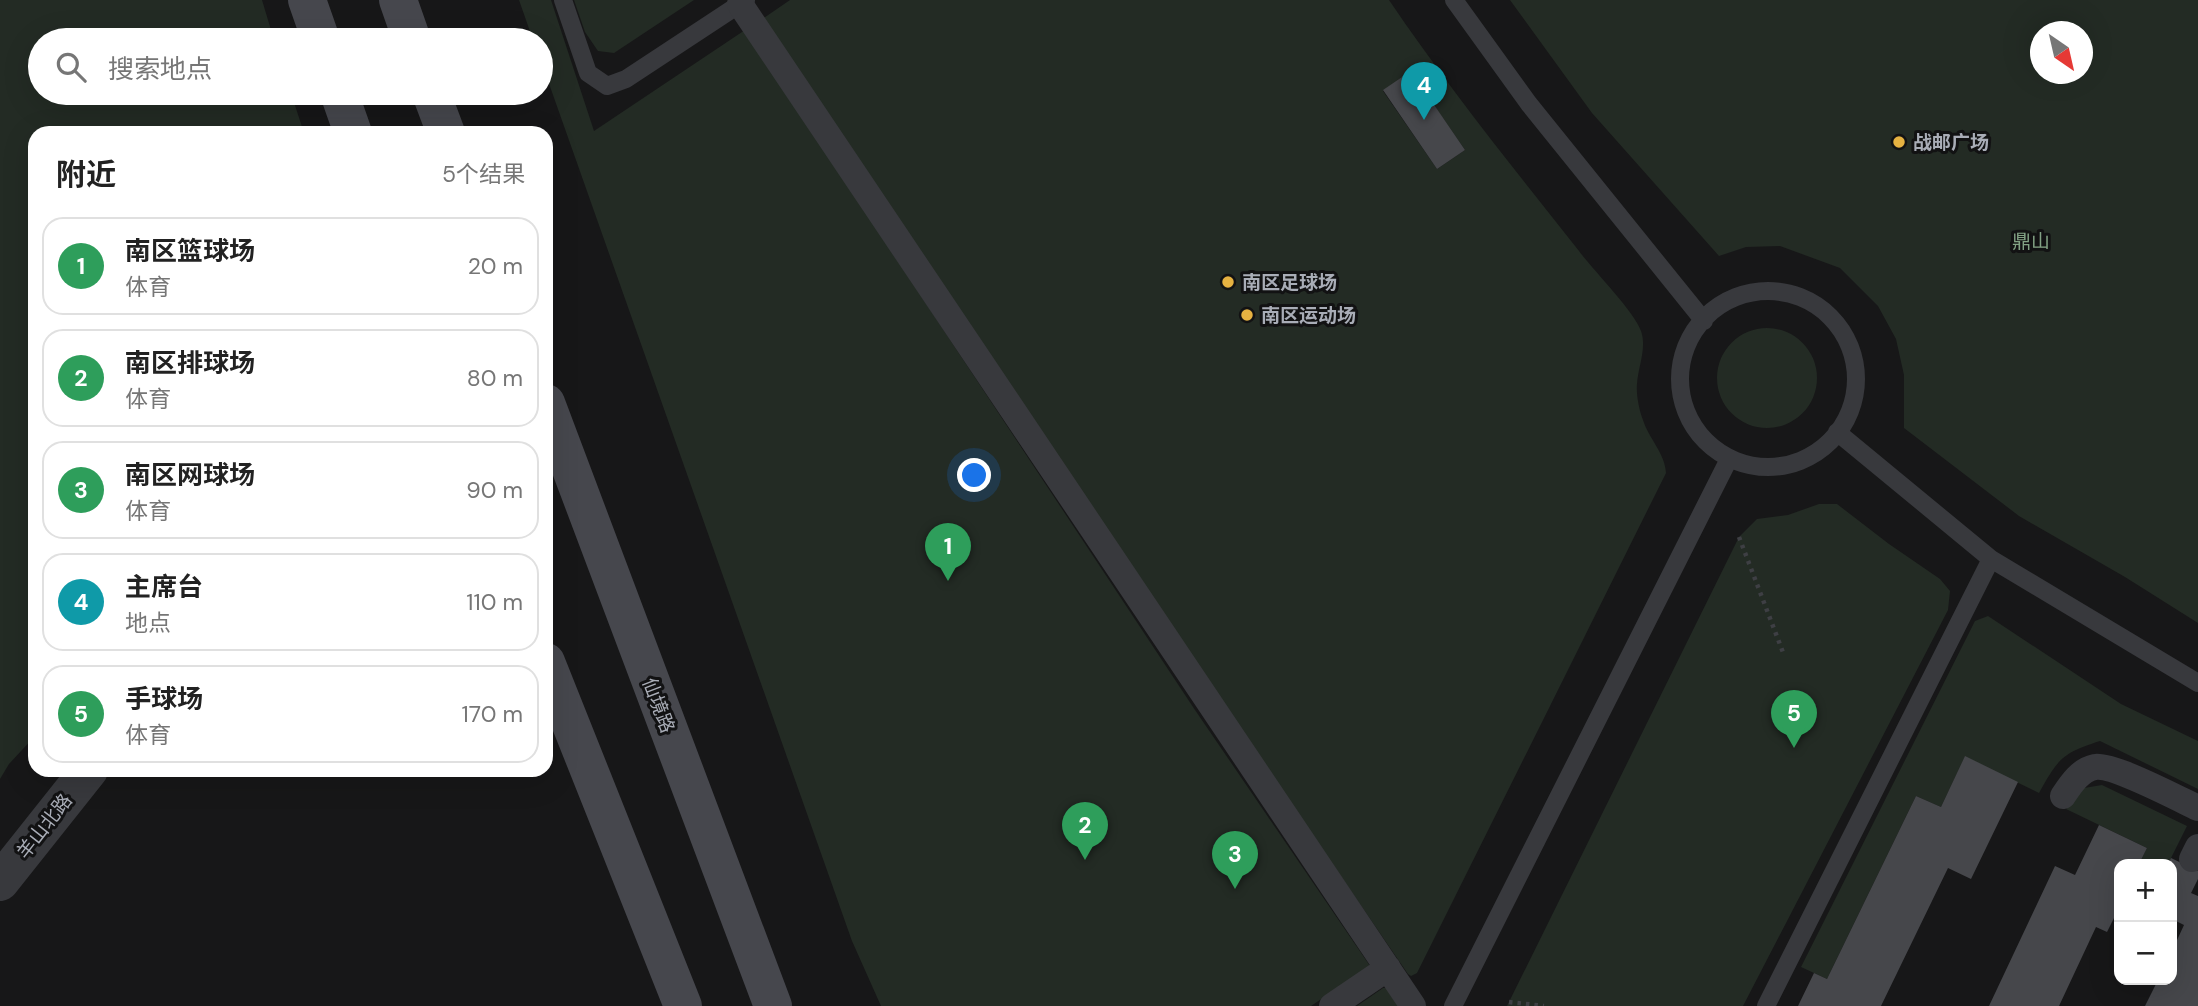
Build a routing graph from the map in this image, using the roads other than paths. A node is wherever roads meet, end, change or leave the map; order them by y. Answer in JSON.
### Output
{"nodes":[{"id":1,"x":307,"y":0,"type":"edge"},
{"id":2,"x":398,"y":0,"type":"edge"},
{"id":3,"x":563,"y":0,"type":"edge"},
{"id":4,"x":1454,"y":0,"type":"edge"},
{"id":5,"x":743,"y":2,"type":"edge"},
{"id":6,"x":317,"y":28,"type":"edge"},
{"id":7,"x":408,"y":28,"type":"edge"},
{"id":8,"x":343,"y":105,"type":"edge"},
{"id":9,"x":436,"y":105,"type":"edge"},
{"id":10,"x":351,"y":126,"type":"edge"},
{"id":11,"x":443,"y":126,"type":"edge"},
{"id":12,"x":1704,"y":321,"type":"junction"},
{"id":13,"x":553,"y":422,"type":"edge"},
{"id":14,"x":1837,"y":432,"type":"junction"},
{"id":15,"x":1729,"y":459,"type":"junction"},
{"id":16,"x":1991,"y":559,"type":"junction"},
{"id":17,"x":553,"y":680,"type":"edge"},
{"id":18,"x":2198,"y":682,"type":"edge"},
{"id":19,"x":83,"y":777,"type":"edge"},
{"id":20,"x":2063,"y":796,"type":"dead end"},
{"id":21,"x":2198,"y":808,"type":"edge"},
{"id":22,"x":0,"y":882,"type":"edge"},
{"id":23,"x":1388,"y":968,"type":"junction"},
{"id":24,"x":683,"y":1006,"type":"edge"},
{"id":25,"x":773,"y":1006,"type":"edge"},
{"id":26,"x":1332,"y":1006,"type":"edge"},
{"id":27,"x":1413,"y":1006,"type":"edge"},
{"id":28,"x":1453,"y":1006,"type":"edge"},
{"id":29,"x":1766,"y":1006,"type":"edge"}],
"edges":[{"from":1,"to":6,"type":"main road"},
{"from":2,"to":7,"type":"main road"},
{"from":3,"to":5,"type":"lane"},
{"from":4,"to":12,"type":"lane"},
{"from":5,"to":23,"type":"street"},
{"from":8,"to":10,"type":"main road"},
{"from":9,"to":11,"type":"main road"},
{"from":12,"to":14,"type":"lane"},
{"from":12,"to":15,"type":"lane"},
{"from":13,"to":25,"type":"main road","name":"仙境路"},
{"from":14,"to":15,"type":"lane"},
{"from":14,"to":16,"type":"lane"},
{"from":15,"to":28,"type":"lane"},
{"from":16,"to":18,"type":"lane"},
{"from":16,"to":29,"type":"lane"},
{"from":17,"to":24,"type":"main road"},
{"from":19,"to":22,"type":"street","name":"羊山北路"},
{"from":20,"to":21,"type":"street"},
{"from":23,"to":26,"type":"street"},
{"from":23,"to":27,"type":"street"}]}
